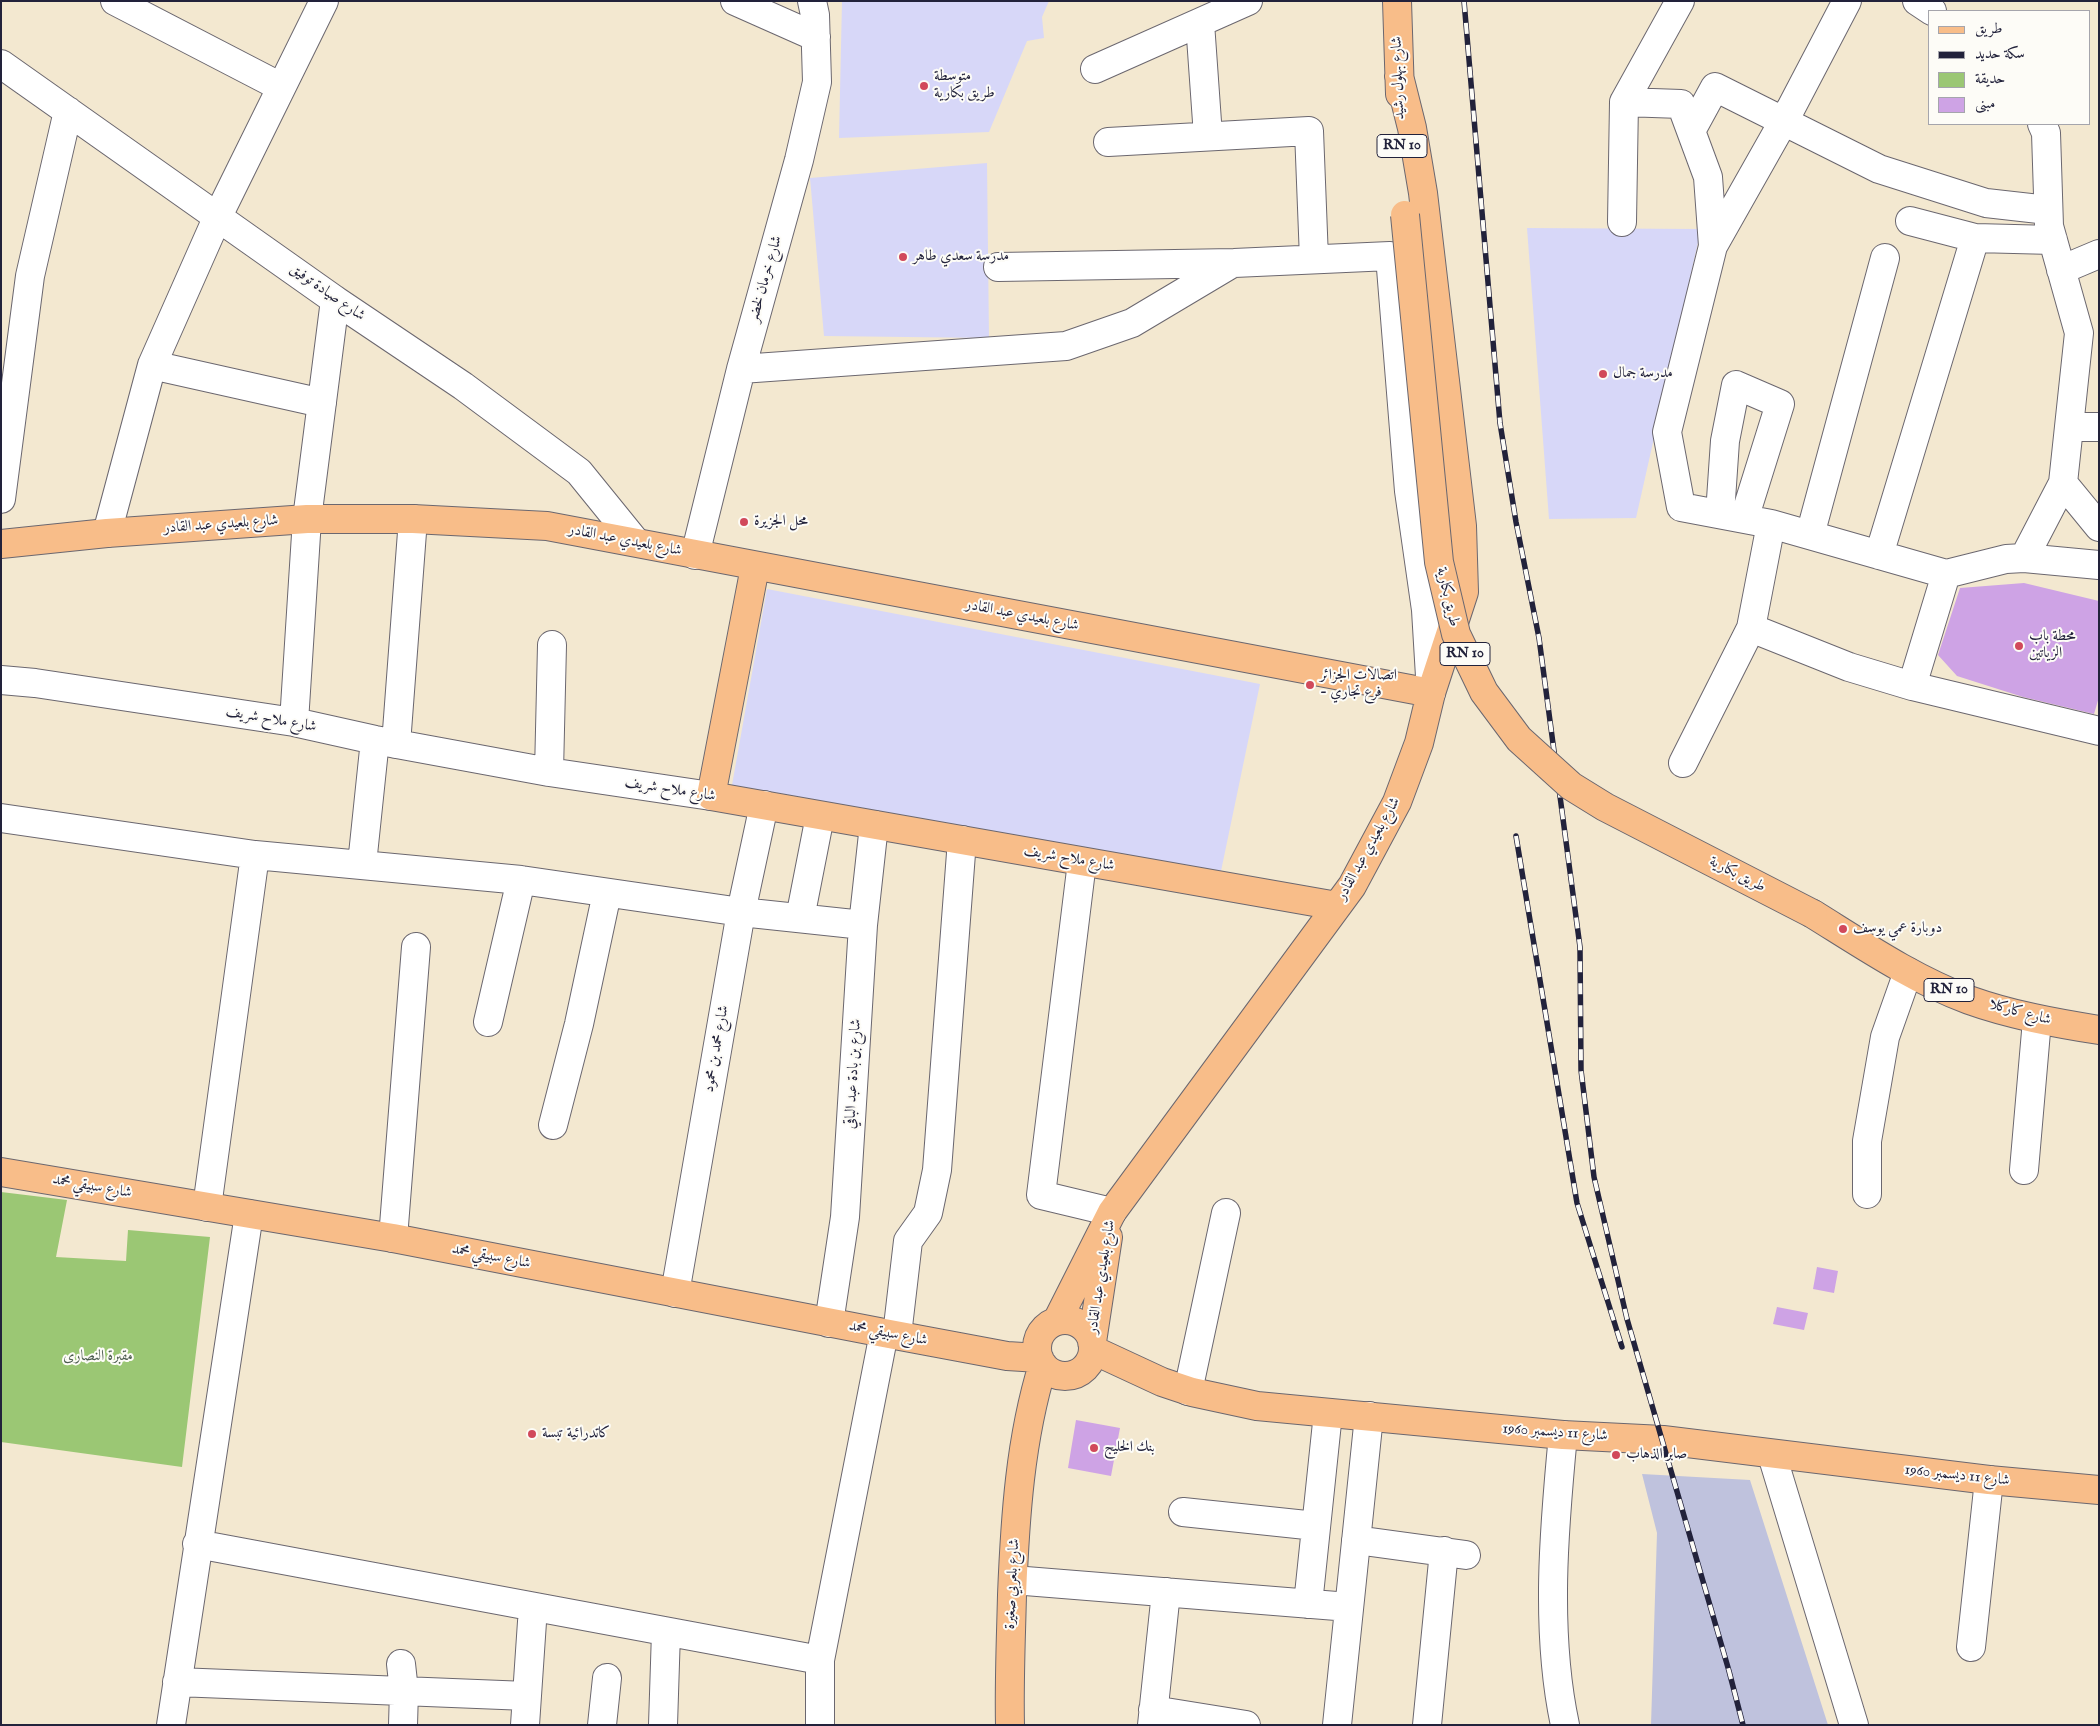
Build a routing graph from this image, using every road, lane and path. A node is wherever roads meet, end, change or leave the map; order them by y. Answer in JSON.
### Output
{"nodes":[{"id":1,"x":115,"y":1,"type":"edge"},
{"id":2,"x":324,"y":1,"type":"edge"},
{"id":3,"x":735,"y":1,"type":"edge"},
{"id":4,"x":812,"y":1,"type":"edge"},
{"id":5,"x":1248,"y":1,"type":"edge"},
{"id":6,"x":1396,"y":1,"type":"edge"},
{"id":7,"x":1680,"y":1,"type":"edge"},
{"id":8,"x":1847,"y":1,"type":"edge"},
{"id":9,"x":1917,"y":1,"type":"edge"},
{"id":10,"x":1930,"y":10,"type":"edge"},
{"id":11,"x":1200,"y":23,"type":"junction"},
{"id":12,"x":816,"y":36,"type":"junction"},
{"id":13,"x":1,"y":64,"type":"edge"},
{"id":14,"x":1095,"y":69,"type":"dead end"},
{"id":15,"x":1399,"y":76,"type":"junction"},
{"id":16,"x":281,"y":87,"type":"junction"},
{"id":17,"x":1624,"y":102,"type":"junction"},
{"id":18,"x":68,"y":111,"type":"junction"},
{"id":19,"x":1783,"y":121,"type":"junction"},
{"id":20,"x":2042,"y":125,"type":"edge"},
{"id":21,"x":1691,"y":131,"type":"junction"},
{"id":22,"x":1208,"y":136,"type":"junction"},
{"id":23,"x":1108,"y":142,"type":"dead end"},
{"id":24,"x":2048,"y":210,"type":"junction"},
{"id":25,"x":1405,"y":215,"type":"joint"},
{"id":26,"x":218,"y":216,"type":"junction"},
{"id":27,"x":1910,"y":221,"type":"dead end"},
{"id":28,"x":1622,"y":222,"type":"dead end"},
{"id":29,"x":1975,"y":238,"type":"junction"},
{"id":30,"x":2053,"y":240,"type":"junction"},
{"id":31,"x":1713,"y":246,"type":"junction"},
{"id":32,"x":2099,"y":254,"type":"edge"},
{"id":33,"x":1885,"y":258,"type":"dead end"},
{"id":34,"x":1314,"y":260,"type":"junction"},
{"id":35,"x":1234,"y":263,"type":"junction"},
{"id":36,"x":998,"y":267,"type":"dead end"},
{"id":37,"x":2061,"y":270,"type":"junction"},
{"id":38,"x":335,"y":300,"type":"junction"},
{"id":39,"x":152,"y":365,"type":"junction"},
{"id":40,"x":741,"y":369,"type":"junction"},
{"id":41,"x":322,"y":403,"type":"junction"},
{"id":42,"x":2099,"y":427,"type":"edge"},
{"id":43,"x":2069,"y":428,"type":"junction"},
{"id":44,"x":2063,"y":483,"type":"junction"},
{"id":45,"x":1,"y":499,"type":"edge"},
{"id":46,"x":307,"y":519,"type":"junction"},
{"id":47,"x":413,"y":519,"type":"junction"},
{"id":48,"x":1771,"y":524,"type":"junction"},
{"id":49,"x":2099,"y":527,"type":"edge"},
{"id":50,"x":107,"y":533,"type":"junction"},
{"id":51,"x":1810,"y":535,"type":"junction"},
{"id":52,"x":635,"y":541,"type":"junction"},
{"id":53,"x":1,"y":544,"type":"edge"},
{"id":54,"x":695,"y":555,"type":"junction"},
{"id":55,"x":1879,"y":555,"type":"junction"},
{"id":56,"x":2024,"y":558,"type":"junction"},
{"id":57,"x":2099,"y":565,"type":"edge"},
{"id":58,"x":755,"y":566,"type":"junction"},
{"id":59,"x":1946,"y":574,"type":"junction"},
{"id":60,"x":1751,"y":628,"type":"junction"},
{"id":61,"x":552,"y":645,"type":"dead end"},
{"id":62,"x":1,"y":680,"type":"edge"},
{"id":63,"x":1912,"y":686,"type":"junction"},
{"id":64,"x":1431,"y":693,"type":"junction"},
{"id":65,"x":294,"y":722,"type":"junction"},
{"id":66,"x":2099,"y":731,"type":"edge"},
{"id":67,"x":385,"y":742,"type":"junction"},
{"id":68,"x":1683,"y":763,"type":"dead end"},
{"id":69,"x":549,"y":772,"type":"junction"},
{"id":70,"x":711,"y":796,"type":"junction"},
{"id":71,"x":764,"y":805,"type":"junction"},
{"id":72,"x":820,"y":816,"type":"junction"},
{"id":73,"x":1,"y":818,"type":"edge"},
{"id":74,"x":874,"y":825,"type":"junction"},
{"id":75,"x":962,"y":840,"type":"junction"},
{"id":76,"x":255,"y":855,"type":"junction"},
{"id":77,"x":1082,"y":862,"type":"junction"},
{"id":78,"x":362,"y":864,"type":"junction"},
{"id":79,"x":521,"y":880,"type":"junction"},
{"id":80,"x":606,"y":893,"type":"junction"},
{"id":81,"x":1337,"y":906,"type":"junction"},
{"id":82,"x":741,"y":912,"type":"junction"},
{"id":83,"x":1812,"y":914,"type":"joint"},
{"id":84,"x":800,"y":918,"type":"junction"},
{"id":85,"x":862,"y":925,"type":"junction"},
{"id":86,"x":416,"y":947,"type":"dead end"},
{"id":87,"x":1908,"y":972,"type":"junction"},
{"id":88,"x":2037,"y":1020,"type":"junction"},
{"id":89,"x":488,"y":1022,"type":"dead end"},
{"id":90,"x":2099,"y":1030,"type":"edge"},
{"id":91,"x":552,"y":1125,"type":"dead end"},
{"id":92,"x":2024,"y":1170,"type":"dead end"},
{"id":93,"x":1,"y":1172,"type":"edge"},
{"id":94,"x":1867,"y":1194,"type":"dead end"},
{"id":95,"x":207,"y":1207,"type":"junction"},
{"id":96,"x":1112,"y":1212,"type":"junction"},
{"id":97,"x":1226,"y":1213,"type":"dead end"},
{"id":98,"x":249,"y":1214,"type":"junction"},
{"id":99,"x":393,"y":1238,"type":"junction"},
{"id":100,"x":675,"y":1293,"type":"junction"},
{"id":101,"x":829,"y":1323,"type":"junction"},
{"id":102,"x":1053,"y":1323,"type":"junction"},
{"id":103,"x":891,"y":1334,"type":"junction"},
{"id":104,"x":1092,"y":1346,"type":"junction"},
{"id":105,"x":978,"y":1351,"type":"junction"},
{"id":106,"x":1056,"y":1368,"type":"junction"},
{"id":107,"x":1162,"y":1382,"type":"junction"},
{"id":108,"x":1188,"y":1391,"type":"junction"},
{"id":109,"x":1328,"y":1413,"type":"junction"},
{"id":110,"x":1369,"y":1416,"type":"junction"},
{"id":111,"x":1563,"y":1435,"type":"junction"},
{"id":112,"x":1772,"y":1455,"type":"junction"},
{"id":113,"x":1989,"y":1480,"type":"junction"},
{"id":114,"x":2099,"y":1490,"type":"edge"},
{"id":115,"x":1183,"y":1512,"type":"dead end"},
{"id":116,"x":1316,"y":1526,"type":"junction"},
{"id":117,"x":1356,"y":1540,"type":"junction"},
{"id":118,"x":197,"y":1544,"type":"junction"},
{"id":119,"x":1013,"y":1580,"type":"junction"},
{"id":120,"x":1166,"y":1592,"type":"junction"},
{"id":121,"x":1308,"y":1604,"type":"junction"},
{"id":122,"x":533,"y":1607,"type":"junction"},
{"id":123,"x":1348,"y":1607,"type":"junction"},
{"id":124,"x":666,"y":1632,"type":"junction"},
{"id":125,"x":1971,"y":1648,"type":"dead end"},
{"id":126,"x":820,"y":1660,"type":"junction"},
{"id":127,"x":401,"y":1664,"type":"dead end"},
{"id":128,"x":607,"y":1678,"type":"dead end"},
{"id":129,"x":177,"y":1682,"type":"junction"},
{"id":130,"x":404,"y":1691,"type":"junction"},
{"id":131,"x":526,"y":1696,"type":"junction"},
{"id":132,"x":1152,"y":1717,"type":"edge"},
{"id":133,"x":1240,"y":1724,"type":"edge"},
{"id":134,"x":171,"y":1725,"type":"edge"},
{"id":135,"x":403,"y":1725,"type":"edge"},
{"id":136,"x":525,"y":1725,"type":"edge"},
{"id":137,"x":602,"y":1725,"type":"edge"},
{"id":138,"x":663,"y":1725,"type":"edge"},
{"id":139,"x":820,"y":1725,"type":"edge"},
{"id":140,"x":1010,"y":1725,"type":"edge"},
{"id":141,"x":1337,"y":1725,"type":"edge"},
{"id":142,"x":1427,"y":1725,"type":"edge"},
{"id":143,"x":1566,"y":1725,"type":"edge"},
{"id":144,"x":1854,"y":1725,"type":"edge"}],
"edges":[{"from":1,"to":16,"type":"street"},
{"from":2,"to":16,"type":"street"},
{"from":3,"to":12,"type":"street"},
{"from":4,"to":12,"type":"street","name":"شارع خرمان لخضر"},
{"from":5,"to":11,"type":"street"},
{"from":6,"to":15,"type":"main road","name":"شارع بهلول رشيد","number":"RN 10"},
{"from":7,"to":17,"type":"street"},
{"from":8,"to":19,"type":"street"},
{"from":9,"to":10,"type":"street"},
{"from":11,"to":14,"type":"street"},
{"from":11,"to":22,"type":"street"},
{"from":12,"to":40,"type":"street","name":"شارع خرمان لخضر"},
{"from":13,"to":18,"type":"street","name":"شارع صيادة توفيق"},
{"from":15,"to":25,"type":"main road","name":"شارع بهلول رشيد","number":"RN 10"},
{"from":15,"to":64,"type":"main road"},
{"from":16,"to":26,"type":"street"},
{"from":17,"to":21,"type":"street"},
{"from":17,"to":28,"type":"street"},
{"from":18,"to":26,"type":"street","name":"شارع صيادة توفيق"},
{"from":18,"to":45,"type":"street"},
{"from":19,"to":21,"type":"street"},
{"from":19,"to":24,"type":"street"},
{"from":19,"to":31,"type":"street"},
{"from":20,"to":24,"type":"street"},
{"from":21,"to":31,"type":"street"},
{"from":22,"to":23,"type":"street"},
{"from":22,"to":34,"type":"street"},
{"from":24,"to":30,"type":"street"},
{"from":25,"to":83,"type":"main road","name":"طريق بكارية","number":"RN 10","bridge":true},
{"from":26,"to":38,"type":"street","name":"شارع صيادة توفيق"},
{"from":26,"to":39,"type":"street"},
{"from":27,"to":29,"type":"street"},
{"from":29,"to":30,"type":"street"},
{"from":29,"to":55,"type":"street"},
{"from":30,"to":37,"type":"street"},
{"from":31,"to":48,"type":"street"},
{"from":32,"to":37,"type":"street"},
{"from":33,"to":51,"type":"street"},
{"from":34,"to":35,"type":"street"},
{"from":34,"to":64,"type":"street"},
{"from":35,"to":36,"type":"street"},
{"from":35,"to":40,"type":"street"},
{"from":37,"to":43,"type":"street"},
{"from":38,"to":41,"type":"street"},
{"from":38,"to":52,"type":"street","name":"شارع صيادة توفيق"},
{"from":39,"to":41,"type":"street"},
{"from":39,"to":50,"type":"street"},
{"from":40,"to":54,"type":"street","name":"شارع خرمان لخضر"},
{"from":41,"to":46,"type":"street"},
{"from":42,"to":43,"type":"street"},
{"from":43,"to":44,"type":"street"},
{"from":44,"to":49,"type":"street"},
{"from":44,"to":56,"type":"street"},
{"from":46,"to":47,"type":"main road","name":"شارع بلعيدي عبد القادر"},
{"from":46,"to":50,"type":"main road","name":"شارع بلعيدي عبد القادر"},
{"from":46,"to":65,"type":"street"},
{"from":47,"to":52,"type":"main road","name":"شارع بلعيدي عبد القادر"},
{"from":47,"to":67,"type":"street"},
{"from":48,"to":51,"type":"street"},
{"from":48,"to":60,"type":"street"},
{"from":50,"to":53,"type":"main road","name":"شارع بلعيدي عبد القادر"},
{"from":51,"to":55,"type":"street"},
{"from":52,"to":54,"type":"main road","name":"شارع بلعيدي عبد القادر"},
{"from":54,"to":58,"type":"main road","name":"شارع بلعيدي عبد القادر"},
{"from":55,"to":59,"type":"street"},
{"from":56,"to":57,"type":"street"},
{"from":56,"to":59,"type":"street"},
{"from":58,"to":64,"type":"main road","name":"شارع بلعيدي عبد القادر"},
{"from":58,"to":70,"type":"main road"},
{"from":59,"to":63,"type":"street"},
{"from":60,"to":63,"type":"street"},
{"from":60,"to":68,"type":"street"},
{"from":61,"to":69,"type":"street"},
{"from":62,"to":65,"type":"street","name":"شارع ملاح شريف"},
{"from":63,"to":66,"type":"street"},
{"from":64,"to":81,"type":"main road","name":"شارع بلعيدي عبد القادر"},
{"from":65,"to":67,"type":"street","name":"شارع ملاح شريف"},
{"from":67,"to":69,"type":"street","name":"شارع ملاح شريف"},
{"from":67,"to":78,"type":"street"},
{"from":69,"to":70,"type":"street","name":"شارع ملاح شريف"},
{"from":70,"to":71,"type":"main road","name":"شارع ملاح شريف"},
{"from":71,"to":72,"type":"main road","name":"شارع ملاح شريف"},
{"from":71,"to":82,"type":"street","name":"شارع محمد بن محمود"},
{"from":72,"to":74,"type":"main road","name":"شارع ملاح شريف"},
{"from":72,"to":84,"type":"street"},
{"from":73,"to":76,"type":"street"},
{"from":74,"to":75,"type":"main road","name":"شارع ملاح شريف"},
{"from":74,"to":85,"type":"street","name":"شارع بن بادة عبد الباقي"},
{"from":75,"to":77,"type":"main road","name":"شارع ملاح شريف"},
{"from":75,"to":103,"type":"street"},
{"from":76,"to":78,"type":"street"},
{"from":76,"to":95,"type":"street"},
{"from":77,"to":81,"type":"main road","name":"شارع ملاح شريف"},
{"from":77,"to":96,"type":"street"},
{"from":78,"to":79,"type":"street"},
{"from":79,"to":80,"type":"street"},
{"from":79,"to":89,"type":"street"},
{"from":80,"to":82,"type":"street"},
{"from":80,"to":91,"type":"street"},
{"from":81,"to":96,"type":"main road","name":"شارع بلعيدي عبد القادر"},
{"from":82,"to":84,"type":"street"},
{"from":82,"to":100,"type":"street","name":"شارع محمد بن محمود"},
{"from":83,"to":87,"type":"main road","name":"شارع كاركلا","number":"RN 10"},
{"from":84,"to":85,"type":"street"},
{"from":85,"to":101,"type":"street","name":"شارع بن بادة عبد الباقي"},
{"from":86,"to":99,"type":"street"},
{"from":87,"to":88,"type":"main road","name":"شارع كاركلا","number":"RN 10"},
{"from":87,"to":94,"type":"street"},
{"from":88,"to":90,"type":"main road","name":"شارع كاركلا","number":"RN 10"},
{"from":88,"to":92,"type":"street"},
{"from":93,"to":95,"type":"main road","name":"شارع سبيقي محمد"},
{"from":95,"to":98,"type":"main road","name":"شارع سبيقي محمد"},
{"from":96,"to":102,"type":"main road","name":"شارع بلعيدي عبد القادر"},
{"from":96,"to":104,"type":"main road","name":"شارع بلعيدي عبد القادر"},
{"from":97,"to":108,"type":"street"},
{"from":98,"to":99,"type":"main road","name":"شارع سبيقي محمد"},
{"from":98,"to":118,"type":"street"},
{"from":99,"to":100,"type":"main road","name":"شارع سبيقي محمد"},
{"from":100,"to":101,"type":"main road","name":"شارع سبيقي محمد"},
{"from":101,"to":103,"type":"main road","name":"شارع سبيقي محمد"},
{"from":102,"to":104,"type":"main road"},
{"from":102,"to":105,"type":"main road"},
{"from":102,"to":106,"type":"main road"},
{"from":103,"to":105,"type":"main road","name":"شارع سبيقي محمد"},
{"from":103,"to":126,"type":"street"},
{"from":104,"to":106,"type":"main road"},
{"from":104,"to":107,"type":"main road","name":"شارع 11 ديسمبر 1960"},
{"from":105,"to":106,"type":"main road","name":"شارع سبيقي محمد"},
{"from":106,"to":107,"type":"main road","name":"شارع 11 ديسمبر 1960"},
{"from":106,"to":119,"type":"main road","name":"شارع بلعربي صغيرة"},
{"from":107,"to":108,"type":"main road","name":"شارع 11 ديسمبر 1960"},
{"from":108,"to":109,"type":"main road","name":"شارع 11 ديسمبر 1960"},
{"from":109,"to":110,"type":"main road","name":"شارع 11 ديسمبر 1960"},
{"from":109,"to":116,"type":"street"},
{"from":110,"to":111,"type":"main road","name":"شارع 11 ديسمبر 1960"},
{"from":110,"to":117,"type":"street"},
{"from":111,"to":112,"type":"main road","name":"شارع 11 ديسمبر 1960"},
{"from":111,"to":143,"type":"street"},
{"from":112,"to":113,"type":"main road","name":"شارع 11 ديسمبر 1960"},
{"from":112,"to":144,"type":"street"},
{"from":113,"to":114,"type":"main road","name":"شارع 11 ديسمبر 1960"},
{"from":113,"to":125,"type":"street"},
{"from":115,"to":116,"type":"street"},
{"from":116,"to":121,"type":"street"},
{"from":117,"to":123,"type":"street"},
{"from":117,"to":142,"type":"street"},
{"from":118,"to":122,"type":"street"},
{"from":118,"to":129,"type":"street"},
{"from":119,"to":120,"type":"street"},
{"from":119,"to":140,"type":"main road","name":"شارع بلعربي صغيرة"},
{"from":120,"to":121,"type":"street"},
{"from":120,"to":132,"type":"street"},
{"from":121,"to":123,"type":"street"},
{"from":122,"to":124,"type":"street"},
{"from":122,"to":131,"type":"street"},
{"from":123,"to":141,"type":"street"},
{"from":124,"to":126,"type":"street"},
{"from":124,"to":138,"type":"street"},
{"from":126,"to":139,"type":"street"},
{"from":127,"to":130,"type":"street"},
{"from":128,"to":137,"type":"street"},
{"from":129,"to":130,"type":"street"},
{"from":129,"to":134,"type":"street"},
{"from":130,"to":131,"type":"street"},
{"from":130,"to":135,"type":"street"},
{"from":131,"to":136,"type":"street"},
{"from":132,"to":133,"type":"street"}]}
